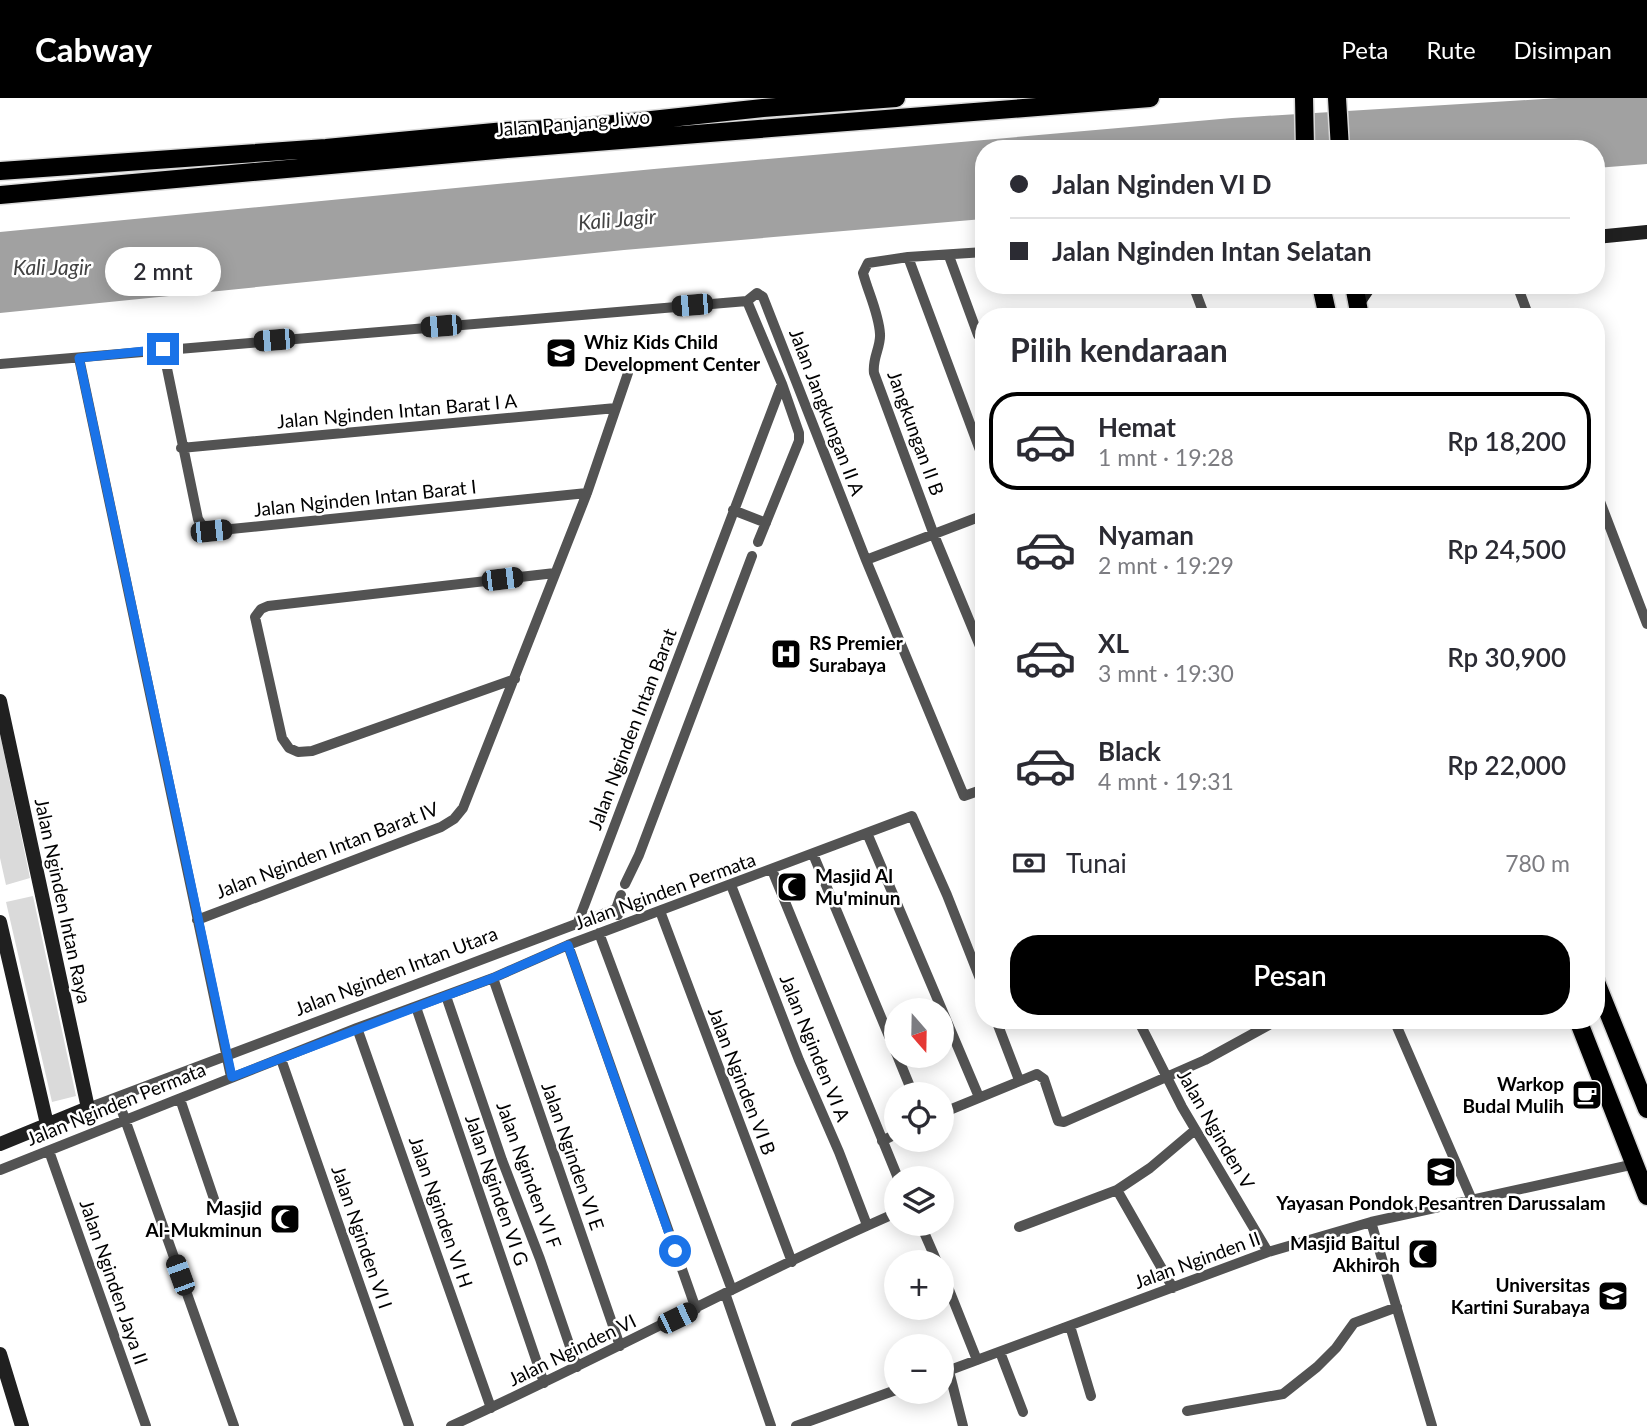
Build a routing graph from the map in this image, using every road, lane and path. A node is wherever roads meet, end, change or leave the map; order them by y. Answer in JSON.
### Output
{"nodes":[{"id":1,"x":890,"y":98,"type":"edge"},
{"id":2,"x":896,"y":98,"type":"edge"},
{"id":3,"x":1150,"y":98,"type":"edge"},
{"id":4,"x":1304,"y":104,"type":"edge"},
{"id":5,"x":1338,"y":105,"type":"edge"},
{"id":6,"x":505,"y":131,"type":"junction"},
{"id":7,"x":537,"y":138,"type":"junction"},
{"id":8,"x":1305,"y":140,"type":"edge"},
{"id":9,"x":1340,"y":140,"type":"edge"},
{"id":10,"x":507,"y":149,"type":"junction"},
{"id":11,"x":0,"y":171,"type":"edge"},
{"id":12,"x":0,"y":195,"type":"edge"},
{"id":13,"x":1647,"y":232,"type":"edge"},
{"id":14,"x":1605,"y":236,"type":"edge"},
{"id":15,"x":975,"y":253,"type":"edge"},
{"id":16,"x":948,"y":256,"type":"junction"},
{"id":17,"x":908,"y":257,"type":"junction"},
{"id":18,"x":747,"y":301,"type":"junction"},
{"id":19,"x":975,"y":327,"type":"edge"},
{"id":20,"x":163,"y":349,"type":"junction"},
{"id":21,"x":79,"y":358,"type":"junction"},
{"id":22,"x":0,"y":364,"type":"edge"},
{"id":23,"x":628,"y":373,"type":"dead end"},
{"id":24,"x":782,"y":384,"type":"junction"},
{"id":25,"x":616,"y":408,"type":"junction"},
{"id":26,"x":975,"y":437,"type":"edge"},
{"id":27,"x":181,"y":448,"type":"junction"},
{"id":28,"x":587,"y":493,"type":"junction"},
{"id":29,"x":733,"y":510,"type":"junction"},
{"id":30,"x":1605,"y":514,"type":"edge"},
{"id":31,"x":975,"y":518,"type":"edge"},
{"id":32,"x":766,"y":523,"type":"junction"},
{"id":33,"x":934,"y":534,"type":"junction"},
{"id":34,"x":758,"y":542,"type":"dead end"},
{"id":35,"x":752,"y":555,"type":"dead end"},
{"id":36,"x":866,"y":560,"type":"junction"},
{"id":37,"x":555,"y":573,"type":"junction"},
{"id":38,"x":1647,"y":624,"type":"edge"},
{"id":39,"x":975,"y":634,"type":"edge"},
{"id":40,"x":515,"y":679,"type":"junction"},
{"id":41,"x":0,"y":701,"type":"edge"},
{"id":42,"x":975,"y":792,"type":"edge"},
{"id":43,"x":867,"y":833,"type":"junction"},
{"id":44,"x":813,"y":854,"type":"junction"},
{"id":45,"x":772,"y":870,"type":"junction"},
{"id":46,"x":731,"y":884,"type":"junction"},
{"id":47,"x":616,"y":909,"type":"junction"},
{"id":48,"x":660,"y":911,"type":"junction"},
{"id":49,"x":197,"y":920,"type":"junction"},
{"id":50,"x":0,"y":922,"type":"edge"},
{"id":51,"x":578,"y":922,"type":"junction"},
{"id":52,"x":622,"y":924,"type":"junction"},
{"id":53,"x":599,"y":933,"type":"junction"},
{"id":54,"x":568,"y":945,"type":"junction"},
{"id":55,"x":975,"y":966,"type":"edge"},
{"id":56,"x":493,"y":978,"type":"junction"},
{"id":57,"x":446,"y":996,"type":"junction"},
{"id":58,"x":1605,"y":1004,"type":"edge"},
{"id":59,"x":416,"y":1007,"type":"junction"},
{"id":60,"x":884,"y":1023,"type":"edge"},
{"id":61,"x":357,"y":1028,"type":"junction"},
{"id":62,"x":999,"y":1029,"type":"edge"},
{"id":63,"x":1142,"y":1029,"type":"edge"},
{"id":64,"x":1261,"y":1029,"type":"edge"},
{"id":65,"x":1398,"y":1029,"type":"edge"},
{"id":66,"x":1582,"y":1029,"type":"edge"},
{"id":67,"x":227,"y":1055,"type":"junction"},
{"id":68,"x":281,"y":1059,"type":"junction"},
{"id":69,"x":232,"y":1077,"type":"junction"},
{"id":70,"x":1166,"y":1078,"type":"junction"},
{"id":71,"x":1018,"y":1080,"type":"junction"},
{"id":72,"x":117,"y":1097,"type":"junction"},
{"id":73,"x":979,"y":1097,"type":"junction"},
{"id":74,"x":180,"y":1099,"type":"junction"},
{"id":75,"x":88,"y":1108,"type":"junction"},
{"id":76,"x":954,"y":1108,"type":"edge"},
{"id":77,"x":1647,"y":1109,"type":"edge"},
{"id":78,"x":124,"y":1117,"type":"junction"},
{"id":79,"x":47,"y":1124,"type":"junction"},
{"id":80,"x":1195,"y":1130,"type":"junction"},
{"id":81,"x":882,"y":1141,"type":"joint"},
{"id":82,"x":0,"y":1144,"type":"edge"},
{"id":83,"x":49,"y":1150,"type":"junction"},
{"id":84,"x":1635,"y":1164,"type":"junction"},
{"id":85,"x":893,"y":1166,"type":"edge"},
{"id":86,"x":0,"y":1170,"type":"edge"},
{"id":87,"x":1116,"y":1190,"type":"junction"},
{"id":88,"x":1647,"y":1196,"type":"edge"},
{"id":89,"x":214,"y":1199,"type":"dead end"},
{"id":90,"x":1472,"y":1200,"type":"junction"},
{"id":91,"x":884,"y":1218,"type":"edge"},
{"id":92,"x":1371,"y":1222,"type":"junction"},
{"id":93,"x":867,"y":1226,"type":"junction"},
{"id":94,"x":1019,"y":1227,"type":"dead end"},
{"id":95,"x":1268,"y":1252,"type":"junction"},
{"id":96,"x":792,"y":1262,"type":"junction"},
{"id":97,"x":1173,"y":1288,"type":"junction"},
{"id":98,"x":729,"y":1292,"type":"junction"},
{"id":99,"x":954,"y":1302,"type":"edge"},
{"id":100,"x":1397,"y":1307,"type":"junction"},
{"id":101,"x":696,"y":1309,"type":"junction"},
{"id":102,"x":1070,"y":1326,"type":"junction"},
{"id":103,"x":620,"y":1346,"type":"junction"},
{"id":104,"x":1000,"y":1352,"type":"junction"},
{"id":105,"x":0,"y":1354,"type":"edge"},
{"id":106,"x":977,"y":1360,"type":"junction"},
{"id":107,"x":577,"y":1367,"type":"junction"},
{"id":108,"x":954,"y":1369,"type":"edge"},
{"id":109,"x":544,"y":1383,"type":"junction"},
{"id":110,"x":5,"y":1387,"type":"edge"},
{"id":111,"x":884,"y":1394,"type":"edge"},
{"id":112,"x":1091,"y":1396,"type":"dead end"},
{"id":113,"x":954,"y":1399,"type":"edge"},
{"id":114,"x":491,"y":1408,"type":"junction"},
{"id":115,"x":1187,"y":1411,"type":"dead end"},
{"id":116,"x":1023,"y":1412,"type":"dead end"},
{"id":117,"x":22,"y":1426,"type":"edge"},
{"id":118,"x":146,"y":1426,"type":"edge"},
{"id":119,"x":234,"y":1426,"type":"edge"},
{"id":120,"x":409,"y":1426,"type":"edge"},
{"id":121,"x":451,"y":1426,"type":"edge"},
{"id":122,"x":771,"y":1426,"type":"edge"},
{"id":123,"x":796,"y":1426,"type":"edge"},
{"id":124,"x":963,"y":1426,"type":"edge"},
{"id":125,"x":1433,"y":1426,"type":"edge"}],
"edges":[{"from":1,"to":2,"type":"main road","name":"Jalan Panjang Jiwo"},
{"from":1,"to":7,"type":"main road","name":"Jalan Panjang Jiwo"},
{"from":3,"to":7,"type":"main road","name":"Jalan Panjang Jiwo"},
{"from":4,"to":8,"type":"main road"},
{"from":5,"to":9,"type":"main road"},
{"from":6,"to":7,"type":"main road","name":"Jalan Panjang Jiwo"},
{"from":6,"to":10,"type":"main road"},
{"from":6,"to":11,"type":"main road","name":"Jalan Panjang Jiwo"},
{"from":7,"to":10,"type":"main road","name":"Jalan Panjang Jiwo"},
{"from":10,"to":12,"type":"main road","name":"Jalan Panjang Jiwo"},
{"from":13,"to":14,"type":"street"},
{"from":15,"to":16,"type":"street"},
{"from":16,"to":17,"type":"street"},
{"from":16,"to":19,"type":"street"},
{"from":17,"to":26,"type":"street"},
{"from":17,"to":33,"type":"street","name":"Jangkungan II B"},
{"from":18,"to":20,"type":"street"},
{"from":18,"to":24,"type":"street"},
{"from":18,"to":36,"type":"street","name":"Jalan Jangkungan II A"},
{"from":20,"to":21,"type":"street"},
{"from":20,"to":27,"type":"street","name":"Jalan Nginden Intan Barat I"},
{"from":21,"to":22,"type":"street"},
{"from":21,"to":49,"type":"street"},
{"from":23,"to":25,"type":"street","name":"Jalan Nginden Intan Barat IV"},
{"from":24,"to":29,"type":"street","name":"Jalan Nginden Intan Barat"},
{"from":24,"to":32,"type":"street"},
{"from":25,"to":27,"type":"street","name":"Jalan Nginden Intan Barat I A"},
{"from":25,"to":28,"type":"street","name":"Jalan Nginden Intan Barat IV"},
{"from":27,"to":28,"type":"street","name":"Jalan Nginden Intan Barat I"},
{"from":28,"to":37,"type":"street","name":"Jalan Nginden Intan Barat IV"},
{"from":29,"to":32,"type":"street"},
{"from":29,"to":51,"type":"street","name":"Jalan Nginden Intan Barat"},
{"from":30,"to":38,"type":"street"},
{"from":31,"to":33,"type":"street"},
{"from":32,"to":34,"type":"street"},
{"from":33,"to":36,"type":"street"},
{"from":33,"to":39,"type":"street"},
{"from":35,"to":47,"type":"street"},
{"from":36,"to":42,"type":"street"},
{"from":37,"to":40,"type":"street","name":"Jalan Nginden Intan Barat IV"},
{"from":37,"to":40,"type":"street"},
{"from":40,"to":49,"type":"street","name":"Jalan Nginden Intan Barat IV"},
{"from":41,"to":75,"type":"street","name":"Jalan Nginden Intan Raya"},
{"from":43,"to":44,"type":"street","name":"Jalan Nginden Permata"},
{"from":43,"to":55,"type":"street","name":"Jalan Nginden Permata"},
{"from":43,"to":73,"type":"street"},
{"from":44,"to":45,"type":"street","name":"Jalan Nginden Permata"},
{"from":44,"to":60,"type":"street"},
{"from":45,"to":46,"type":"street","name":"Jalan Nginden Permata"},
{"from":45,"to":81,"type":"street"},
{"from":46,"to":48,"type":"street","name":"Jalan Nginden Permata"},
{"from":46,"to":93,"type":"street","name":"Jalan Nginden VI A"},
{"from":47,"to":51,"type":"street"},
{"from":47,"to":52,"type":"street"},
{"from":48,"to":52,"type":"street","name":"Jalan Nginden Permata"},
{"from":48,"to":96,"type":"street","name":"Jalan Nginden VI B"},
{"from":49,"to":67,"type":"street"},
{"from":50,"to":79,"type":"street"},
{"from":51,"to":67,"type":"street","name":"Jalan Nginden Intan Utara"},
{"from":52,"to":53,"type":"street","name":"Jalan Nginden Permata"},
{"from":53,"to":54,"type":"street","name":"Jalan Nginden Permata"},
{"from":53,"to":98,"type":"street"},
{"from":54,"to":56,"type":"street","name":"Jalan Nginden Permata"},
{"from":54,"to":101,"type":"street"},
{"from":56,"to":57,"type":"street","name":"Jalan Nginden Permata"},
{"from":56,"to":103,"type":"street","name":"Jalan Nginden VI E"},
{"from":57,"to":59,"type":"street","name":"Jalan Nginden Permata"},
{"from":57,"to":107,"type":"street","name":"Jalan Nginden VI F"},
{"from":58,"to":77,"type":"main road"},
{"from":59,"to":61,"type":"street","name":"Jalan Nginden Permata"},
{"from":59,"to":109,"type":"street","name":"Jalan Nginden VI G"},
{"from":61,"to":68,"type":"street","name":"Jalan Nginden Permata"},
{"from":61,"to":114,"type":"street","name":"Jalan Nginden VI H"},
{"from":62,"to":71,"type":"street"},
{"from":63,"to":70,"type":"street","name":"Jalan Nginden V"},
{"from":64,"to":70,"type":"street"},
{"from":65,"to":90,"type":"street"},
{"from":66,"to":84,"type":"main road"},
{"from":67,"to":69,"type":"street"},
{"from":67,"to":72,"type":"street","name":"Jalan Nginden Intan Utara"},
{"from":68,"to":69,"type":"street","name":"Jalan Nginden Permata"},
{"from":68,"to":120,"type":"street","name":"Jalan Nginden VI I"},
{"from":69,"to":74,"type":"street","name":"Jalan Nginden Permata"},
{"from":70,"to":71,"type":"street"},
{"from":70,"to":80,"type":"street","name":"Jalan Nginden V"},
{"from":71,"to":73,"type":"street"},
{"from":72,"to":75,"type":"street","name":"Jalan Nginden Intan Utara"},
{"from":72,"to":78,"type":"street"},
{"from":73,"to":76,"type":"street"},
{"from":74,"to":78,"type":"street","name":"Jalan Nginden Permata"},
{"from":74,"to":89,"type":"street"},
{"from":75,"to":79,"type":"street","name":"Jalan Nginden Intan Utara"},
{"from":78,"to":83,"type":"street","name":"Jalan Nginden Permata"},
{"from":78,"to":119,"type":"street"},
{"from":79,"to":82,"type":"street","name":"Jalan Nginden Intan Utara"},
{"from":80,"to":87,"type":"street"},
{"from":80,"to":95,"type":"street","name":"Jalan Nginden V"},
{"from":81,"to":85,"type":"street"},
{"from":83,"to":86,"type":"street","name":"Jalan Nginden Permata"},
{"from":83,"to":118,"type":"street","name":"Jalan Nginden Jaya II"},
{"from":84,"to":88,"type":"main road"},
{"from":84,"to":90,"type":"street","name":"Jalan Nginden II"},
{"from":87,"to":94,"type":"street"},
{"from":87,"to":97,"type":"street"},
{"from":90,"to":92,"type":"street","name":"Jalan Nginden II"},
{"from":91,"to":93,"type":"street","name":"Jalan Nginden VI"},
{"from":92,"to":95,"type":"street","name":"Jalan Nginden II"},
{"from":92,"to":100,"type":"street"},
{"from":93,"to":96,"type":"street","name":"Jalan Nginden VI"},
{"from":95,"to":97,"type":"street","name":"Jalan Nginden II"},
{"from":96,"to":98,"type":"street","name":"Jalan Nginden VI"},
{"from":97,"to":102,"type":"street","name":"Jalan Nginden II"},
{"from":98,"to":101,"type":"street","name":"Jalan Nginden VI"},
{"from":98,"to":122,"type":"street"},
{"from":99,"to":106,"type":"street"},
{"from":100,"to":115,"type":"street"},
{"from":100,"to":125,"type":"street"},
{"from":101,"to":103,"type":"street","name":"Jalan Nginden VI"},
{"from":102,"to":104,"type":"street","name":"Jalan Nginden II"},
{"from":102,"to":112,"type":"street"},
{"from":103,"to":107,"type":"street","name":"Jalan Nginden VI"},
{"from":104,"to":106,"type":"street","name":"Jalan Nginden II"},
{"from":104,"to":116,"type":"street"},
{"from":105,"to":110,"type":"street"},
{"from":106,"to":108,"type":"street","name":"Jalan Nginden II"},
{"from":107,"to":109,"type":"street","name":"Jalan Nginden VI"},
{"from":109,"to":114,"type":"street","name":"Jalan Nginden VI"},
{"from":110,"to":117,"type":"street"},
{"from":111,"to":123,"type":"street"},
{"from":113,"to":124,"type":"street"},
{"from":114,"to":121,"type":"street","name":"Jalan Nginden VI"}]}
